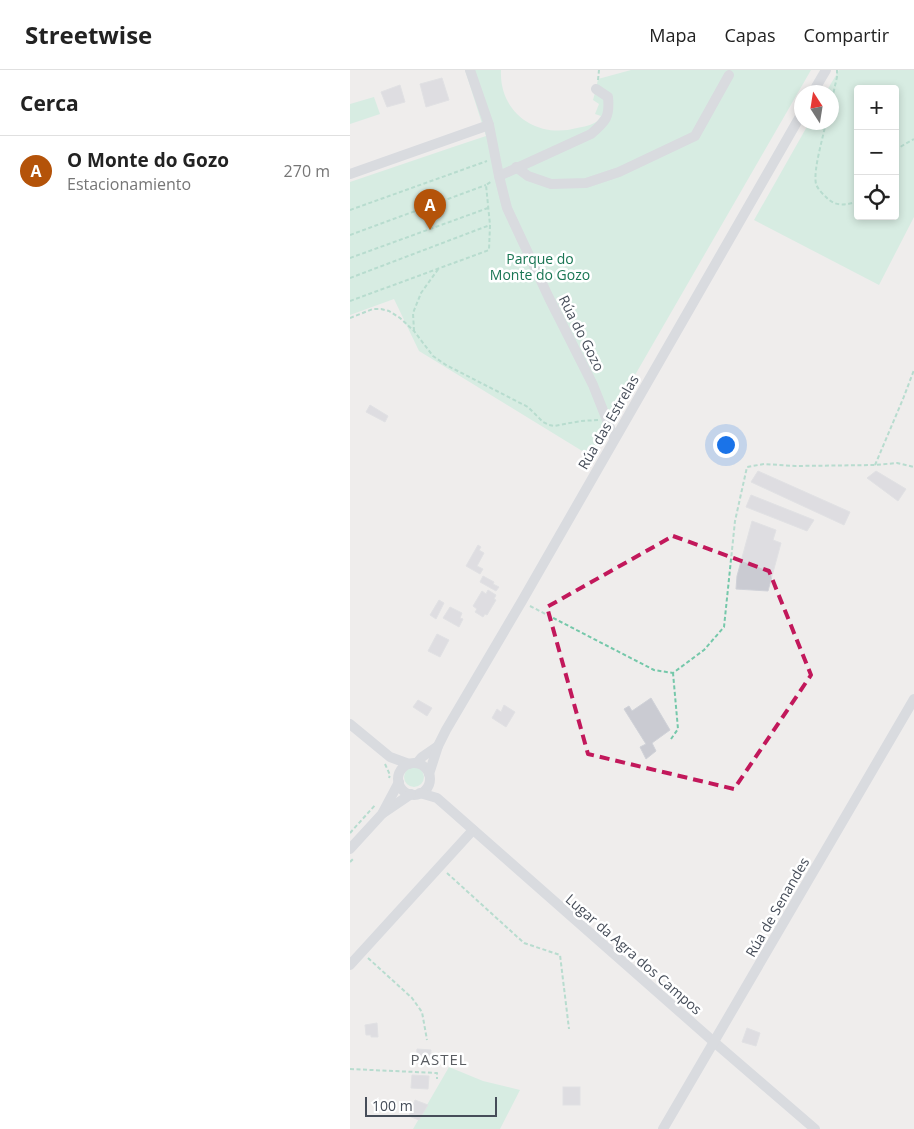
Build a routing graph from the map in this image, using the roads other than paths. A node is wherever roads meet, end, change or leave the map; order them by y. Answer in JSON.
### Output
{"nodes":[{"id":1,"x":470,"y":70,"type":"edge"},
{"id":2,"x":826,"y":70,"type":"edge"},
{"id":3,"x":729,"y":75,"type":"dead end"},
{"id":4,"x":817,"y":85,"type":"edge"},
{"id":5,"x":596,"y":89,"type":"dead end"},
{"id":6,"x":489,"y":125,"type":"junction"},
{"id":7,"x":794,"y":126,"type":"edge"},
{"id":8,"x":516,"y":168,"type":"junction"},
{"id":9,"x":350,"y":174,"type":"edge"},
{"id":10,"x":499,"y":176,"type":"junction"},
{"id":11,"x":614,"y":438,"type":"junction"},
{"id":12,"x":914,"y":699,"type":"edge"},
{"id":13,"x":350,"y":724,"type":"edge"},
{"id":14,"x":438,"y":746,"type":"junction"},
{"id":15,"x":387,"y":760,"type":"junction"},
{"id":16,"x":413,"y":764,"type":"junction"},
{"id":17,"x":429,"y":778,"type":"junction"},
{"id":18,"x":395,"y":780,"type":"junction"},
{"id":19,"x":415,"y":793,"type":"junction"},
{"id":20,"x":437,"y":798,"type":"junction"},
{"id":21,"x":382,"y":814,"type":"junction"},
{"id":22,"x":473,"y":830,"type":"junction"},
{"id":23,"x":353,"y":852,"type":"edge"},
{"id":24,"x":350,"y":965,"type":"edge"},
{"id":25,"x":714,"y":1042,"type":"junction"},
{"id":26,"x":664,"y":1129,"type":"edge"},
{"id":27,"x":815,"y":1129,"type":"edge"}],
"edges":[{"from":1,"to":6,"type":"street","name":"Rúa do Gozo"},
{"from":2,"to":4,"type":"street"},
{"from":3,"to":8,"type":"street"},
{"from":5,"to":8,"type":"street"},
{"from":6,"to":9,"type":"street"},
{"from":6,"to":10,"type":"street","name":"Rúa do Gozo"},
{"from":7,"to":11,"type":"street","name":"Rúa das Estrelas"},
{"from":8,"to":10,"type":"street"},
{"from":10,"to":11,"type":"street","name":"Rúa do Gozo"},
{"from":11,"to":14,"type":"street","name":"Rúa das Estrelas"},
{"from":12,"to":25,"type":"street","name":"Rúa de Senandes"},
{"from":13,"to":15,"type":"street"},
{"from":14,"to":16,"type":"street","name":"Rúa das Estrelas"},
{"from":14,"to":17,"type":"street","name":"Rúa das Estrelas"},
{"from":15,"to":16,"type":"street"},
{"from":15,"to":18,"type":"street"},
{"from":16,"to":17,"type":"street"},
{"from":16,"to":18,"type":"street"},
{"from":17,"to":19,"type":"street"},
{"from":17,"to":20,"type":"street","name":"Lugar da Agra dos Campos"},
{"from":18,"to":19,"type":"street"},
{"from":18,"to":21,"type":"street"},
{"from":19,"to":20,"type":"street","name":"Lugar da Agra dos Campos"},
{"from":19,"to":21,"type":"street"},
{"from":20,"to":22,"type":"street","name":"Lugar da Agra dos Campos"},
{"from":21,"to":23,"type":"street"},
{"from":22,"to":24,"type":"street"},
{"from":22,"to":25,"type":"street","name":"Lugar da Agra dos Campos"},
{"from":25,"to":26,"type":"street","name":"Rúa de Senandes"},
{"from":25,"to":27,"type":"street","name":"Lugar da Agra dos Campos"}]}
